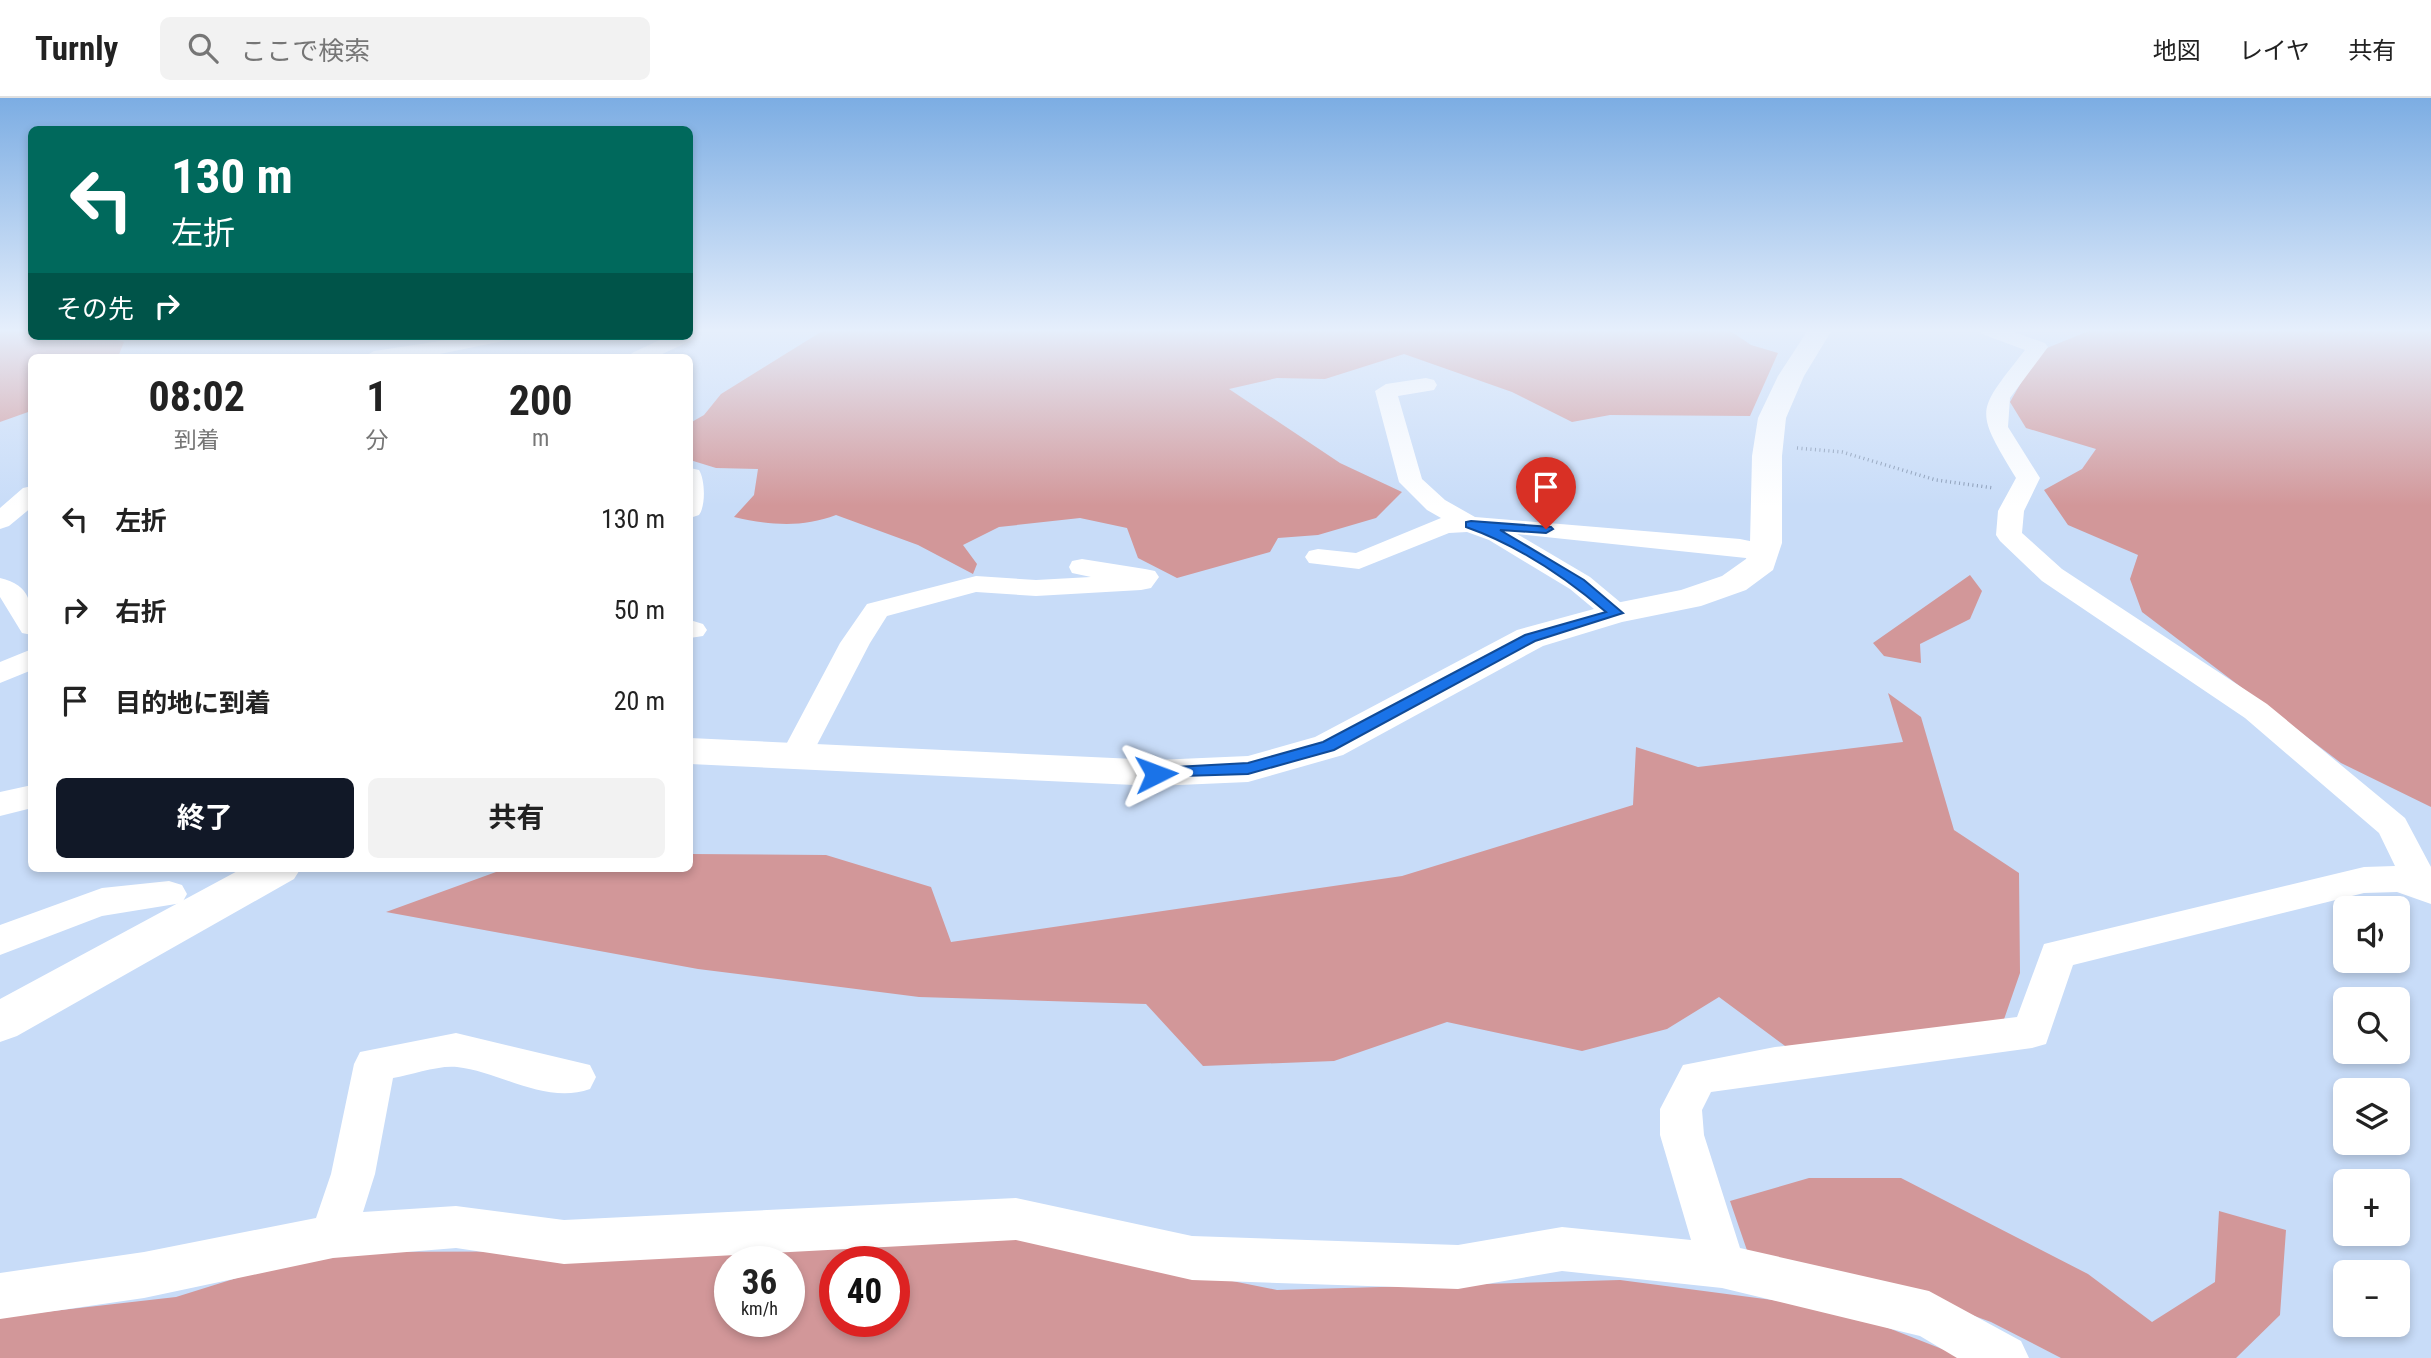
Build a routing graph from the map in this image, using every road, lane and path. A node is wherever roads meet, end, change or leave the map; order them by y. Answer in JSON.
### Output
{"nodes":[{"id":1,"x":1401,"y":389,"type":"edge"},
{"id":2,"x":1785,"y":389,"type":"edge"},
{"id":3,"x":2006,"y":389,"type":"edge"},
{"id":4,"x":1769,"y":444,"type":"junction"},
{"id":5,"x":2020,"y":492,"type":"junction"},
{"id":6,"x":28,"y":496,"type":"edge"},
{"id":7,"x":0,"y":521,"type":"edge"},
{"id":8,"x":1471,"y":525,"type":"junction"},
{"id":9,"x":1765,"y":552,"type":"junction"},
{"id":10,"x":1318,"y":557,"type":"dead end"},
{"id":11,"x":1082,"y":567,"type":"dead end"},
{"id":12,"x":0,"y":586,"type":"edge"},
{"id":13,"x":1616,"y":613,"type":"junction"},
{"id":14,"x":28,"y":620,"type":"edge"},
{"id":15,"x":28,"y":660,"type":"edge"},
{"id":16,"x":0,"y":674,"type":"edge"},
{"id":17,"x":693,"y":751,"type":"edge"},
{"id":18,"x":796,"y":756,"type":"junction"},
{"id":19,"x":28,"y":797,"type":"edge"},
{"id":20,"x":0,"y":804,"type":"edge"},
{"id":21,"x":263,"y":872,"type":"edge"},
{"id":22,"x":2427,"y":889,"type":"edge"},
{"id":23,"x":178,"y":894,"type":"edge"},
{"id":24,"x":0,"y":941,"type":"edge"},
{"id":25,"x":0,"y":1022,"type":"edge"},
{"id":26,"x":575,"y":1077,"type":"dead end"},
{"id":27,"x":333,"y":1236,"type":"junction"},
{"id":28,"x":1721,"y":1266,"type":"junction"},
{"id":29,"x":0,"y":1296,"type":"edge"},
{"id":30,"x":2004,"y":1358,"type":"edge"}],
"edges":[{"from":1,"to":8,"type":"street"},
{"from":2,"to":4,"type":"street"},
{"from":3,"to":5,"type":"street"},
{"from":4,"to":5,"type":"path"},
{"from":4,"to":9,"type":"street"},
{"from":5,"to":22,"type":"street"},
{"from":6,"to":7,"type":"street"},
{"from":8,"to":9,"type":"street"},
{"from":8,"to":10,"type":"street"},
{"from":8,"to":13,"type":"street"},
{"from":9,"to":13,"type":"street"},
{"from":11,"to":18,"type":"street"},
{"from":12,"to":14,"type":"street"},
{"from":13,"to":18,"type":"street"},
{"from":15,"to":16,"type":"street"},
{"from":17,"to":18,"type":"street"},
{"from":19,"to":20,"type":"street"},
{"from":21,"to":23,"type":"street"},
{"from":22,"to":28,"type":"street"},
{"from":23,"to":24,"type":"street"},
{"from":23,"to":25,"type":"street"},
{"from":26,"to":27,"type":"street"},
{"from":27,"to":28,"type":"street"},
{"from":27,"to":29,"type":"street"},
{"from":28,"to":30,"type":"street"}]}
